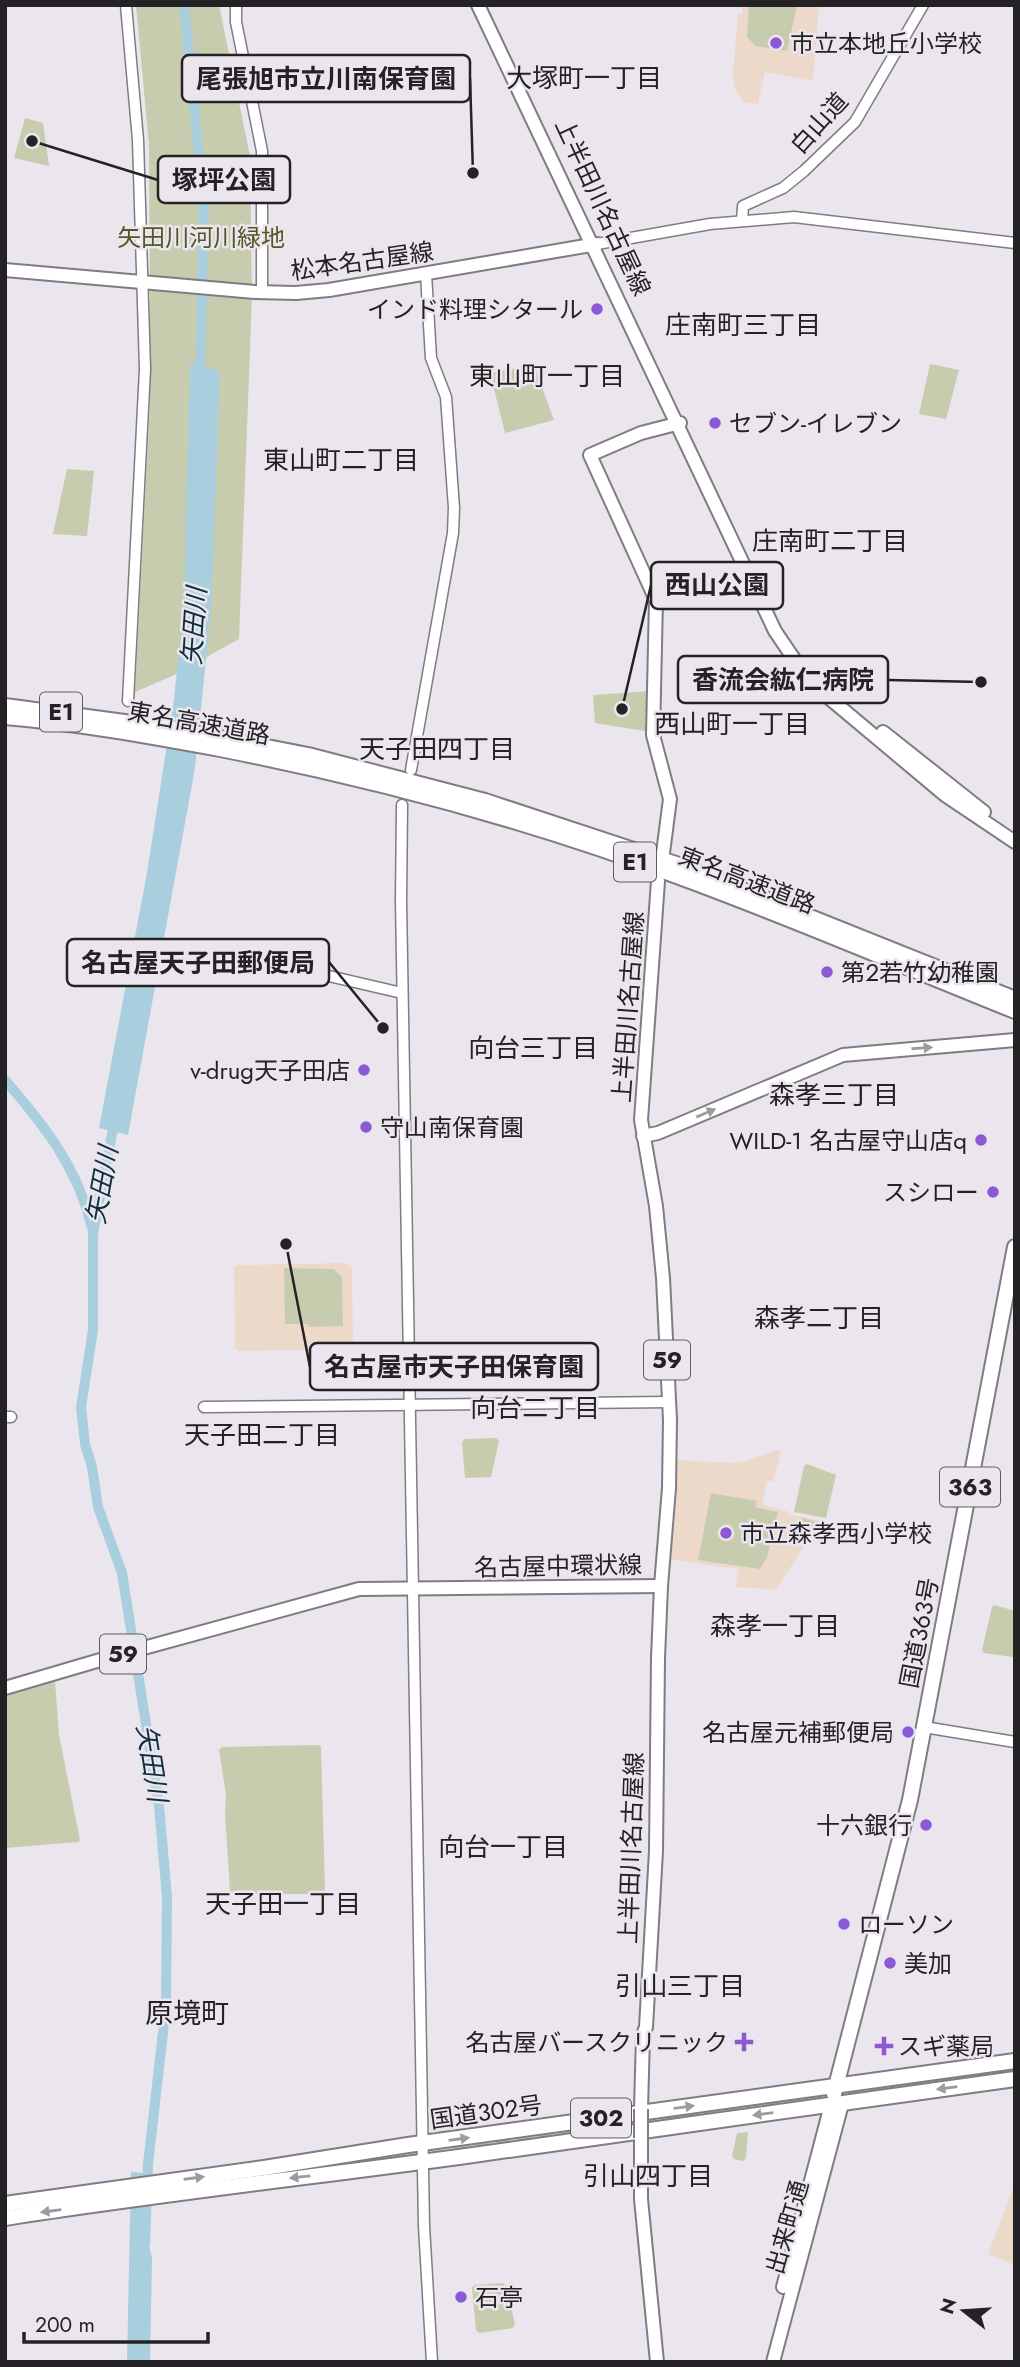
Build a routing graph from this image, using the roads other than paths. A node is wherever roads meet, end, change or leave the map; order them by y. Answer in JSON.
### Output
{"nodes":[{"id":1,"x":126,"y":5,"type":"edge"},
{"id":2,"x":236,"y":5,"type":"edge"},
{"id":3,"x":478,"y":5,"type":"edge"},
{"id":4,"x":485,"y":5,"type":"edge"},
{"id":5,"x":923,"y":5,"type":"edge"},
{"id":6,"x":742,"y":221,"type":"junction"},
{"id":7,"x":1015,"y":243,"type":"edge"},
{"id":8,"x":594,"y":245,"type":"junction"},
{"id":9,"x":5,"y":270,"type":"edge"},
{"id":10,"x":426,"y":274,"type":"junction"},
{"id":11,"x":142,"y":281,"type":"junction"},
{"id":12,"x":258,"y":292,"type":"junction"},
{"id":13,"x":678,"y":423,"type":"junction"},
{"id":14,"x":128,"y":701,"type":"dead end"},
{"id":15,"x":5,"y":706,"type":"edge"},
{"id":16,"x":5,"y":717,"type":"edge"},
{"id":17,"x":116,"y":725,"type":"junction"},
{"id":18,"x":244,"y":748,"type":"junction"},
{"id":19,"x":411,"y":771,"type":"dead end"},
{"id":20,"x":402,"y":805,"type":"dead end"},
{"id":21,"x":1015,"y":834,"type":"edge"},
{"id":22,"x":1015,"y":842,"type":"edge"},
{"id":23,"x":663,"y":853,"type":"dead end"},
{"id":24,"x":658,"y":881,"type":"dead end"},
{"id":25,"x":221,"y":951,"type":"dead end"},
{"id":26,"x":402,"y":993,"type":"junction"},
{"id":27,"x":1015,"y":999,"type":"edge"},
{"id":28,"x":1015,"y":1011,"type":"edge"},
{"id":29,"x":1015,"y":1040,"type":"edge"},
{"id":30,"x":643,"y":1136,"type":"junction"},
{"id":31,"x":1015,"y":1247,"type":"edge"},
{"id":32,"x":1015,"y":1295,"type":"edge"},
{"id":33,"x":670,"y":1402,"type":"junction"},
{"id":34,"x":409,"y":1404,"type":"junction"},
{"id":35,"x":204,"y":1407,"type":"dead end"},
{"id":36,"x":661,"y":1586,"type":"junction"},
{"id":37,"x":413,"y":1588,"type":"junction"},
{"id":38,"x":5,"y":1688,"type":"edge"},
{"id":39,"x":928,"y":1728,"type":"junction"},
{"id":40,"x":1015,"y":1742,"type":"edge"},
{"id":41,"x":1015,"y":2053,"type":"edge"},
{"id":42,"x":1015,"y":2061,"type":"edge"},
{"id":43,"x":936,"y":2072,"type":"junction"},
{"id":44,"x":1015,"y":2079,"type":"edge"},
{"id":45,"x":841,"y":2085,"type":"junction"},
{"id":46,"x":836,"y":2104,"type":"junction"},
{"id":47,"x":422,"y":2144,"type":"junction"},
{"id":48,"x":423,"y":2162,"type":"junction"},
{"id":49,"x":5,"y":2204,"type":"edge"},
{"id":50,"x":5,"y":2218,"type":"edge"},
{"id":51,"x":432,"y":2362,"type":"edge"},
{"id":52,"x":657,"y":2362,"type":"edge"},
{"id":53,"x":764,"y":2362,"type":"edge"},
{"id":54,"x":773,"y":2362,"type":"edge"}],
"edges":[{"from":1,"to":11,"type":"street"},
{"from":2,"to":12,"type":"street"},
{"from":3,"to":8,"type":"main road","name":"上半田川名古屋線"},
{"from":4,"to":8,"type":"main road","name":"上半田川名古屋線"},
{"from":5,"to":6,"type":"street","name":"白山道"},
{"from":6,"to":7,"type":"street"},
{"from":6,"to":8,"type":"street"},
{"from":8,"to":10,"type":"main road","name":"松本名古屋線"},
{"from":8,"to":13,"type":"main road","name":"上半田川名古屋線"},
{"from":9,"to":11,"type":"main road","name":"松本名古屋線"},
{"from":10,"to":12,"type":"main road","name":"松本名古屋線"},
{"from":10,"to":19,"type":"street"},
{"from":11,"to":12,"type":"main road","name":"松本名古屋線"},
{"from":11,"to":14,"type":"street"},
{"from":13,"to":21,"type":"main road"},
{"from":13,"to":22,"type":"main road"},
{"from":13,"to":23,"type":"main road"},
{"from":15,"to":17,"type":"highway","name":"東名高速道路","number":"E1"},
{"from":16,"to":17,"type":"highway","name":"東名高速道路","number":"E1"},
{"from":17,"to":18,"type":"highway","name":"東名高速道路","number":"E1"},
{"from":18,"to":27,"type":"highway","name":"東名高速道路","number":"E1"},
{"from":18,"to":28,"type":"highway","name":"東名高速道路","number":"E1"},
{"from":20,"to":26,"type":"street"},
{"from":24,"to":30,"type":"main road","name":"上半田川名古屋線"},
{"from":25,"to":26,"type":"street"},
{"from":26,"to":34,"type":"street"},
{"from":30,"to":29,"type":"main road","one_way":true},
{"from":30,"to":33,"type":"main road","name":"名古屋中環状線","number":"59"},
{"from":31,"to":39,"type":"highway","name":"国道363号","number":"363"},
{"from":32,"to":39,"type":"highway","name":"国道363号","number":"363"},
{"from":33,"to":34,"type":"street"},
{"from":33,"to":36,"type":"main road","name":"名古屋中環状線","number":"59"},
{"from":34,"to":35,"type":"street"},
{"from":34,"to":37,"type":"street"},
{"from":36,"to":37,"type":"main road","name":"名古屋中環状線","number":"59"},
{"from":36,"to":52,"type":"main road","name":"上半田川名古屋線","bridge":true},
{"from":37,"to":38,"type":"main road","name":"名古屋中環状線","number":"59"},
{"from":37,"to":47,"type":"street"},
{"from":39,"to":40,"type":"street"},
{"from":39,"to":45,"type":"highway","name":"国道363号","number":"363"},
{"from":41,"to":43,"type":"highway"},
{"from":42,"to":43,"type":"highway","name":"国道302号","number":"302"},
{"from":43,"to":45,"type":"highway","name":"国道302号","number":"302"},
{"from":44,"to":46,"type":"highway","name":"国道302号","number":"302","one_way":true},
{"from":45,"to":46,"type":"highway","name":"国道363号","number":"363"},
{"from":47,"to":45,"type":"highway","name":"国道302号","number":"302","one_way":true},
{"from":46,"to":48,"type":"highway","name":"国道302号","number":"302","one_way":true},
{"from":46,"to":53,"type":"main road","name":"出来町通"},
{"from":46,"to":54,"type":"main road","name":"出来町通"},
{"from":47,"to":48,"type":"street"},
{"from":49,"to":47,"type":"highway","name":"国道302号","number":"302","one_way":true},
{"from":48,"to":50,"type":"highway","name":"国道302号","number":"302","one_way":true},
{"from":48,"to":51,"type":"street"}]}
